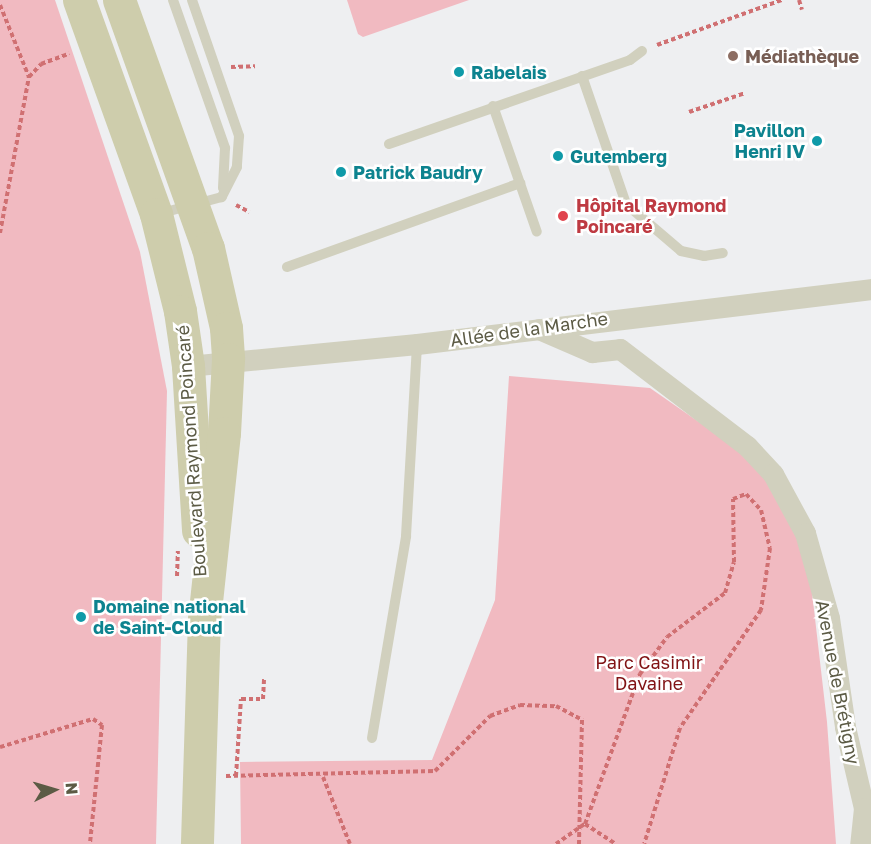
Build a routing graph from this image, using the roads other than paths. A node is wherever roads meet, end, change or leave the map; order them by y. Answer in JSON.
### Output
{"nodes":[{"id":1,"x":79,"y":0,"type":"edge"},
{"id":2,"x":119,"y":0,"type":"edge"},
{"id":3,"x":173,"y":0,"type":"edge"},
{"id":4,"x":192,"y":0,"type":"edge"},
{"id":5,"x":642,"y":51,"type":"road end"},
{"id":6,"x":582,"y":76,"type":"junction"},
{"id":7,"x":493,"y":106,"type":"junction"},
{"id":8,"x":389,"y":144,"type":"dead end"},
{"id":9,"x":520,"y":183,"type":"junction"},
{"id":10,"x":207,"y":202,"type":"junction"},
{"id":11,"x":156,"y":214,"type":"junction"},
{"id":12,"x":537,"y":232,"type":"dead end"},
{"id":13,"x":723,"y":253,"type":"dead end"},
{"id":14,"x":287,"y":267,"type":"dead end"},
{"id":15,"x":871,"y":289,"type":"edge"},
{"id":16,"x":621,"y":316,"type":"junction"},
{"id":17,"x":538,"y":328,"type":"junction"},
{"id":18,"x":417,"y":344,"type":"junction"},
{"id":19,"x":621,"y":349,"type":"junction"},
{"id":20,"x":228,"y":359,"type":"junction"},
{"id":21,"x":188,"y":366,"type":"junction"},
{"id":22,"x":204,"y":619,"type":"junction"},
{"id":23,"x":372,"y":738,"type":"dead end"},
{"id":24,"x":868,"y":800,"type":"edge"},
{"id":25,"x":197,"y":844,"type":"edge"},
{"id":26,"x":860,"y":844,"type":"edge"}],
"edges":[{"from":1,"to":11,"type":"main road","name":"Boulevard Raymond Poincaré"},
{"from":2,"to":10,"type":"main road","name":"Boulevard Raymond Poincaré"},
{"from":3,"to":10,"type":"lane"},
{"from":4,"to":10,"type":"lane"},
{"from":5,"to":6,"type":"lane"},
{"from":6,"to":7,"type":"lane"},
{"from":6,"to":13,"type":"lane"},
{"from":7,"to":8,"type":"lane"},
{"from":7,"to":9,"type":"lane"},
{"from":9,"to":12,"type":"lane"},
{"from":9,"to":14,"type":"lane"},
{"from":10,"to":11,"type":"lane"},
{"from":10,"to":20,"type":"main road","name":"Boulevard Raymond Poincaré"},
{"from":11,"to":21,"type":"main road","name":"Boulevard Raymond Poincaré"},
{"from":15,"to":16,"type":"street","name":"Allée de la Marche"},
{"from":16,"to":17,"type":"street","name":"Allée de la Marche"},
{"from":16,"to":19,"type":"street"},
{"from":17,"to":18,"type":"street","name":"Allée de la Marche"},
{"from":17,"to":19,"type":"street"},
{"from":18,"to":20,"type":"street","name":"Allée de la Marche"},
{"from":18,"to":23,"type":"lane"},
{"from":19,"to":24,"type":"street","name":"Avenue de Brétigny"},
{"from":20,"to":21,"type":"street","name":"Allée de la Marche"},
{"from":20,"to":22,"type":"main road","name":"Boulevard Raymond Poincaré"},
{"from":21,"to":22,"type":"main road","name":"Boulevard Raymond Poincaré"},
{"from":22,"to":25,"type":"main road","name":"Boulevard Raymond Poincaré"},
{"from":24,"to":26,"type":"street","name":"Avenue de Brétigny"}]}
